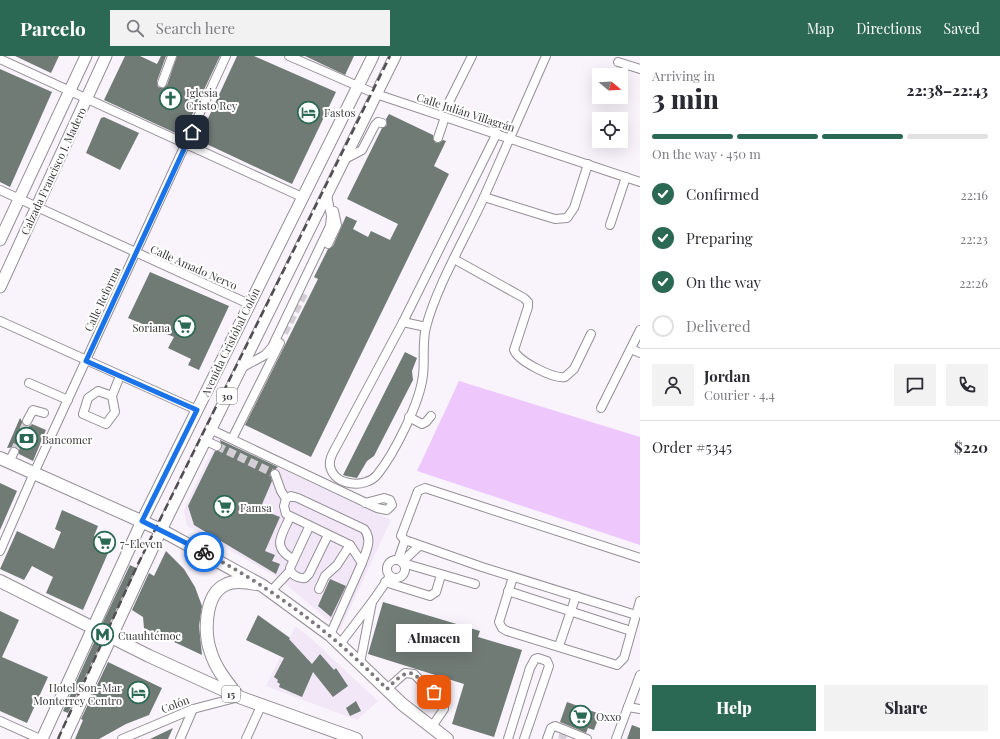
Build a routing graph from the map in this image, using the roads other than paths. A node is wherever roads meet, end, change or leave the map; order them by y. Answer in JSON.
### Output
{"nodes":[{"id":1,"x":86,"y":56,"type":"edge"},
{"id":2,"x":106,"y":56,"type":"edge"},
{"id":3,"x":172,"y":56,"type":"edge"},
{"id":4,"x":226,"y":56,"type":"edge"},
{"id":5,"x":289,"y":56,"type":"edge"},
{"id":6,"x":373,"y":56,"type":"edge"},
{"id":7,"x":395,"y":56,"type":"edge"},
{"id":8,"x":472,"y":56,"type":"edge"},
{"id":9,"x":546,"y":56,"type":"edge"},
{"id":10,"x":0,"y":59,"type":"edge"},
{"id":11,"x":618,"y":62,"type":"dead end"},
{"id":12,"x":640,"y":69,"type":"edge"},
{"id":13,"x":162,"y":83,"type":"dead end"},
{"id":14,"x":358,"y":87,"type":"junction"},
{"id":15,"x":71,"y":91,"type":"junction"},
{"id":16,"x":376,"y":94,"type":"junction"},
{"id":17,"x":86,"y":99,"type":"junction"},
{"id":18,"x":448,"y":104,"type":"dead end"},
{"id":19,"x":445,"y":117,"type":"junction"},
{"id":20,"x":382,"y":123,"type":"dead end"},
{"id":21,"x":497,"y":134,"type":"junction"},
{"id":22,"x":438,"y":138,"type":"dead end"},
{"id":23,"x":509,"y":138,"type":"junction"},
{"id":24,"x":186,"y":144,"type":"junction"},
{"id":25,"x":345,"y":159,"type":"junction"},
{"id":26,"x":588,"y":164,"type":"junction"},
{"id":27,"x":626,"y":177,"type":"junction"},
{"id":28,"x":640,"y":182,"type":"edge"},
{"id":29,"x":0,"y":190,"type":"edge"},
{"id":30,"x":302,"y":197,"type":"junction"},
{"id":31,"x":484,"y":197,"type":"junction"},
{"id":32,"x":19,"y":199,"type":"junction"},
{"id":33,"x":328,"y":199,"type":"junction"},
{"id":34,"x":36,"y":207,"type":"junction"},
{"id":35,"x":610,"y":225,"type":"dead end"},
{"id":36,"x":0,"y":240,"type":"edge"},
{"id":37,"x":135,"y":253,"type":"junction"},
{"id":38,"x":454,"y":260,"type":"junction"},
{"id":39,"x":0,"y":286,"type":"edge"},
{"id":40,"x":304,"y":294,"type":"tunnel mouth"},
{"id":41,"x":249,"y":304,"type":"junction"},
{"id":42,"x":0,"y":321,"type":"edge"},
{"id":43,"x":404,"y":322,"type":"junction"},
{"id":44,"x":426,"y":327,"type":"junction"},
{"id":45,"x":640,"y":330,"type":"edge"},
{"id":46,"x":284,"y":333,"type":"tunnel mouth"},
{"id":47,"x":591,"y":334,"type":"dead end"},
{"id":48,"x":631,"y":349,"type":"junction"},
{"id":49,"x":640,"y":353,"type":"edge"},
{"id":50,"x":86,"y":361,"type":"junction"},
{"id":51,"x":241,"y":368,"type":"junction"},
{"id":52,"x":120,"y":376,"type":"junction"},
{"id":53,"x":29,"y":383,"type":"dead end"},
{"id":54,"x":112,"y":396,"type":"dead end"},
{"id":55,"x":68,"y":400,"type":"junction"},
{"id":56,"x":601,"y":408,"type":"dead end"},
{"id":57,"x":197,"y":410,"type":"junction"},
{"id":58,"x":44,"y":413,"type":"dead end"},
{"id":59,"x":431,"y":416,"type":"dead end"},
{"id":60,"x":409,"y":417,"type":"junction"},
{"id":61,"x":27,"y":421,"type":"tunnel mouth"},
{"id":62,"x":210,"y":429,"type":"junction"},
{"id":63,"x":232,"y":439,"type":"junction"},
{"id":64,"x":204,"y":440,"type":"junction"},
{"id":65,"x":217,"y":446,"type":"tunnel mouth"},
{"id":66,"x":8,"y":457,"type":"edge"},
{"id":67,"x":34,"y":473,"type":"junction"},
{"id":68,"x":275,"y":474,"type":"tunnel mouth"},
{"id":69,"x":286,"y":499,"type":"junction"},
{"id":70,"x":366,"y":502,"type":"dead end"},
{"id":71,"x":290,"y":517,"type":"junction"},
{"id":72,"x":142,"y":521,"type":"junction"},
{"id":73,"x":309,"y":527,"type":"junction"},
{"id":74,"x":161,"y":530,"type":"junction"},
{"id":75,"x":328,"y":535,"type":"junction"},
{"id":76,"x":405,"y":540,"type":"junction"},
{"id":77,"x":350,"y":545,"type":"junction"},
{"id":78,"x":419,"y":546,"type":"junction"},
{"id":79,"x":0,"y":551,"type":"edge"},
{"id":80,"x":640,"y":558,"type":"edge"},
{"id":81,"x":293,"y":559,"type":"junction"},
{"id":82,"x":362,"y":562,"type":"junction"},
{"id":83,"x":401,"y":562,"type":"junction"},
{"id":84,"x":290,"y":571,"type":"junction"},
{"id":85,"x":442,"y":574,"type":"junction"},
{"id":86,"x":513,"y":576,"type":"junction"},
{"id":87,"x":388,"y":580,"type":"junction"},
{"id":88,"x":0,"y":581,"type":"edge"},
{"id":89,"x":475,"y":584,"type":"dead end"},
{"id":90,"x":267,"y":588,"type":"junction"},
{"id":91,"x":319,"y":589,"type":"dead end"},
{"id":92,"x":508,"y":591,"type":"junction"},
{"id":93,"x":576,"y":596,"type":"junction"},
{"id":94,"x":640,"y":601,"type":"edge"},
{"id":95,"x":372,"y":602,"type":"junction"},
{"id":96,"x":571,"y":611,"type":"junction"},
{"id":97,"x":636,"y":615,"type":"junction"},
{"id":98,"x":640,"y":625,"type":"edge"},
{"id":99,"x":93,"y":628,"type":"junction"},
{"id":100,"x":631,"y":631,"type":"junction"},
{"id":101,"x":330,"y":635,"type":"junction"},
{"id":102,"x":111,"y":636,"type":"junction"},
{"id":103,"x":340,"y":644,"type":"junction"},
{"id":104,"x":559,"y":646,"type":"junction"},
{"id":105,"x":360,"y":663,"type":"junction"},
{"id":106,"x":640,"y":675,"type":"edge"},
{"id":107,"x":387,"y":689,"type":"junction"},
{"id":108,"x":239,"y":698,"type":"junction"},
{"id":109,"x":261,"y":706,"type":"junction"},
{"id":110,"x":628,"y":707,"type":"junction"},
{"id":111,"x":193,"y":709,"type":"junction"},
{"id":112,"x":640,"y":709,"type":"edge"},
{"id":113,"x":0,"y":721,"type":"edge"},
{"id":114,"x":431,"y":728,"type":"junction"},
{"id":115,"x":510,"y":738,"type":"edge"},
{"id":116,"x":41,"y":739,"type":"edge"},
{"id":117,"x":64,"y":739,"type":"edge"},
{"id":118,"x":122,"y":739,"type":"edge"},
{"id":119,"x":180,"y":739,"type":"edge"},
{"id":120,"x":246,"y":739,"type":"edge"},
{"id":121,"x":356,"y":739,"type":"edge"},
{"id":122,"x":447,"y":739,"type":"edge"},
{"id":123,"x":524,"y":739,"type":"edge"},
{"id":124,"x":547,"y":739,"type":"edge"},
{"id":125,"x":587,"y":739,"type":"edge"},
{"id":126,"x":616,"y":739,"type":"edge"}],
"edges":[{"from":1,"to":15,"type":"main road","name":"Calzada Francisco I. Madero"},
{"from":2,"to":17,"type":"main road","name":"Calzada Francisco I. Madero"},
{"from":3,"to":13,"type":"street"},
{"from":4,"to":24,"type":"street","name":"Calle Reforma"},
{"from":5,"to":14,"type":"street","name":"Calle Julián Villagrán"},
{"from":6,"to":14,"type":"main road","name":"Avenida Cristóbal Colón","number":"30"},
{"from":7,"to":16,"type":"main road","name":"Avenida Cristóbal Colón","number":"30"},
{"from":8,"to":18,"type":"street"},
{"from":9,"to":23,"type":"street"},
{"from":10,"to":15,"type":"street"},
{"from":11,"to":12,"type":"street"},
{"from":14,"to":16,"type":"street","name":"Calle Julián Villagrán"},
{"from":14,"to":30,"type":"main road","name":"Avenida Cristóbal Colón","number":"30"},
{"from":15,"to":17,"type":"street"},
{"from":15,"to":32,"type":"main road","name":"Calzada Francisco I. Madero"},
{"from":16,"to":19,"type":"street","name":"Calle Julián Villagrán"},
{"from":16,"to":25,"type":"main road","name":"Avenida Cristóbal Colón","number":"30"},
{"from":17,"to":24,"type":"street"},
{"from":17,"to":34,"type":"main road","name":"Calzada Francisco I. Madero"},
{"from":19,"to":21,"type":"street","name":"Calle Julián Villagrán"},
{"from":19,"to":22,"type":"street"},
{"from":20,"to":25,"type":"street"},
{"from":21,"to":23,"type":"street","name":"Calle Julián Villagrán"},
{"from":21,"to":43,"type":"street"},
{"from":23,"to":26,"type":"street","name":"Calle Julián Villagrán"},
{"from":23,"to":31,"type":"street"},
{"from":24,"to":30,"type":"street"},
{"from":24,"to":37,"type":"street","name":"Calle Reforma"},
{"from":25,"to":33,"type":"main road","name":"Avenida Cristóbal Colón","number":"30"},
{"from":26,"to":27,"type":"street","name":"Calle Julián Villagrán"},
{"from":26,"to":31,"type":"street"},
{"from":27,"to":28,"type":"street","name":"Calle Julián Villagrán"},
{"from":27,"to":35,"type":"street"},
{"from":29,"to":32,"type":"street","name":"Calle Amado Nervo"},
{"from":30,"to":41,"type":"main road","name":"Avenida Cristóbal Colón","number":"30"},
{"from":31,"to":38,"type":"street"},
{"from":32,"to":34,"type":"street","name":"Calle Amado Nervo"},
{"from":32,"to":36,"type":"main road","name":"Calzada Francisco I. Madero"},
{"from":33,"to":40,"type":"street"},
{"from":33,"to":51,"type":"main road","name":"Avenida Cristóbal Colón","number":"30"},
{"from":33,"to":51,"type":"street"},
{"from":34,"to":37,"type":"street","name":"Calle Amado Nervo"},
{"from":34,"to":39,"type":"main road","name":"Calzada Francisco I. Madero"},
{"from":37,"to":41,"type":"street","name":"Calle Amado Nervo"},
{"from":37,"to":50,"type":"street","name":"Calle Reforma"},
{"from":38,"to":44,"type":"street"},
{"from":38,"to":47,"type":"street"},
{"from":41,"to":57,"type":"main road","name":"Avenida Cristóbal Colón","number":"30"},
{"from":42,"to":50,"type":"street"},
{"from":43,"to":44,"type":"street"},
{"from":43,"to":60,"type":"street"},
{"from":44,"to":60,"type":"street"},
{"from":45,"to":48,"type":"street"},
{"from":46,"to":63,"type":"street"},
{"from":48,"to":49,"type":"street"},
{"from":48,"to":56,"type":"street"},
{"from":50,"to":52,"type":"street"},
{"from":50,"to":55,"type":"street","name":"Calle Reforma"},
{"from":51,"to":62,"type":"main road","name":"Avenida Cristóbal Colón","number":"30"},
{"from":52,"to":54,"type":"street"},
{"from":52,"to":57,"type":"street"},
{"from":53,"to":55,"type":"street"},
{"from":55,"to":67,"type":"street","name":"Calle Reforma"},
{"from":57,"to":72,"type":"main road","name":"Avenida Cristóbal Colón","number":"30"},
{"from":58,"to":61,"type":"street"},
{"from":59,"to":60,"type":"street"},
{"from":62,"to":63,"type":"street"},
{"from":62,"to":64,"type":"main road","name":"Avenida Cristóbal Colón","number":"30"},
{"from":63,"to":70,"type":"street"},
{"from":64,"to":65,"type":"street"},
{"from":64,"to":74,"type":"main road","name":"Avenida Cristóbal Colón","number":"30"},
{"from":66,"to":67,"type":"highway"},
{"from":67,"to":72,"type":"highway"},
{"from":67,"to":79,"type":"street","name":"Calle Reforma"},
{"from":68,"to":69,"type":"street"},
{"from":69,"to":71,"type":"street"},
{"from":69,"to":82,"type":"street"},
{"from":71,"to":73,"type":"street"},
{"from":71,"to":81,"type":"street"},
{"from":72,"to":74,"type":"highway"},
{"from":72,"to":99,"type":"main road","name":"Avenida Cristóbal Colón","number":"30"},
{"from":73,"to":75,"type":"street"},
{"from":73,"to":81,"type":"street"},
{"from":74,"to":90,"type":"highway"},
{"from":74,"to":102,"type":"main road","name":"Avenida Cristóbal Colón","number":"30"},
{"from":75,"to":77,"type":"street"},
{"from":75,"to":84,"type":"street"},
{"from":76,"to":78,"type":"street"},
{"from":76,"to":80,"type":"street"},
{"from":76,"to":83,"type":"street"},
{"from":77,"to":82,"type":"street"},
{"from":77,"to":91,"type":"street"},
{"from":78,"to":83,"type":"street"},
{"from":78,"to":86,"type":"street"},
{"from":81,"to":84,"type":"street"},
{"from":82,"to":101,"type":"street"},
{"from":83,"to":85,"type":"street"},
{"from":83,"to":87,"type":"street"},
{"from":83,"to":87,"type":"street"},
{"from":84,"to":90,"type":"street"},
{"from":85,"to":87,"type":"street"},
{"from":85,"to":89,"type":"street"},
{"from":86,"to":92,"type":"street"},
{"from":86,"to":93,"type":"street"},
{"from":87,"to":95,"type":"street"},
{"from":88,"to":99,"type":"highway","number":"15"},
{"from":90,"to":101,"type":"highway"},
{"from":90,"to":108,"type":"highway"},
{"from":92,"to":96,"type":"street"},
{"from":92,"to":104,"type":"street"},
{"from":93,"to":96,"type":"street"},
{"from":93,"to":97,"type":"street"},
{"from":94,"to":97,"type":"street"},
{"from":95,"to":103,"type":"street"},
{"from":95,"to":105,"type":"street"},
{"from":96,"to":100,"type":"street"},
{"from":96,"to":104,"type":"street"},
{"from":97,"to":98,"type":"street"},
{"from":97,"to":100,"type":"street"},
{"from":99,"to":102,"type":"highway","number":"15"},
{"from":99,"to":116,"type":"main road","name":"Avenida Cristóbal Colón","number":"30"},
{"from":100,"to":104,"type":"street"},
{"from":101,"to":103,"type":"highway"},
{"from":102,"to":108,"type":"highway","number":"15"},
{"from":102,"to":117,"type":"main road","name":"Avenida Cristóbal Colón","number":"30"},
{"from":103,"to":105,"type":"highway"},
{"from":105,"to":107,"type":"highway"},
{"from":106,"to":110,"type":"street"},
{"from":107,"to":114,"type":"highway"},
{"from":107,"to":114,"type":"street"},
{"from":108,"to":109,"type":"highway","number":"15"},
{"from":108,"to":111,"type":"street","name":"Colón"},
{"from":109,"to":120,"type":"street"},
{"from":109,"to":121,"type":"highway","number":"15"},
{"from":110,"to":112,"type":"street"},
{"from":110,"to":126,"type":"street"},
{"from":111,"to":118,"type":"street","name":"Colón"},
{"from":111,"to":119,"type":"street"},
{"from":113,"to":116,"type":"street"},
{"from":114,"to":122,"type":"highway"},
{"from":115,"to":123,"type":"street"},
{"from":124,"to":125,"type":"street"}]}
